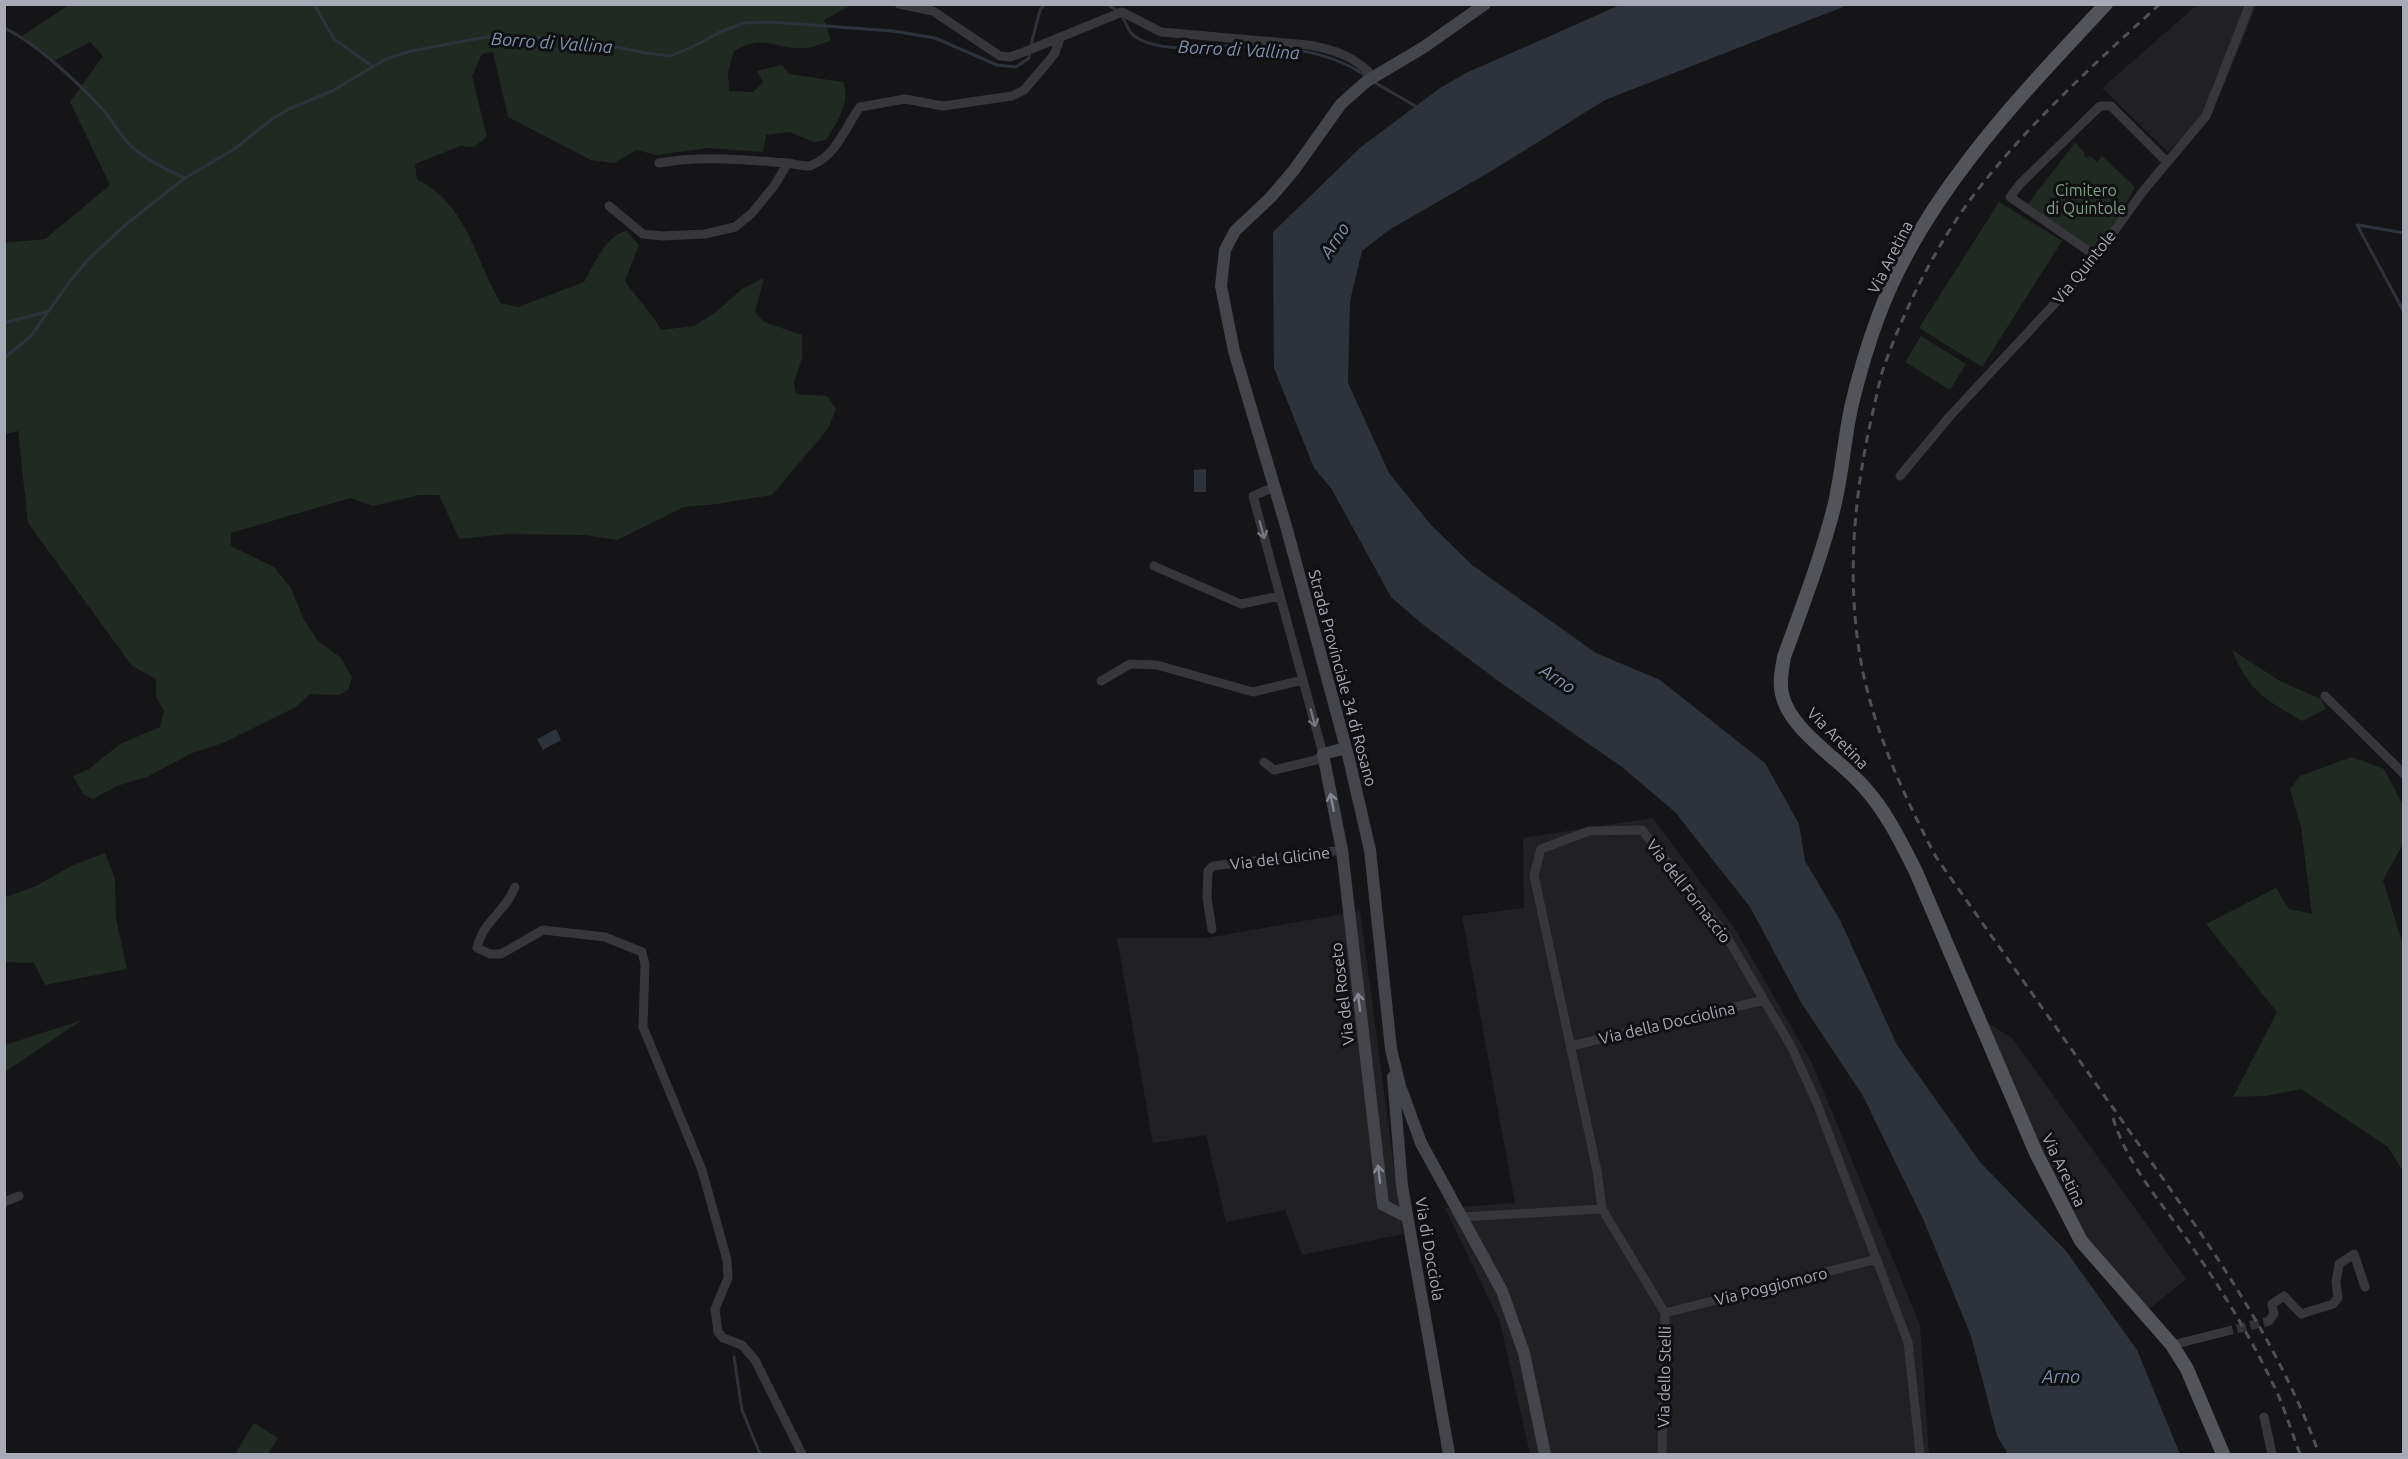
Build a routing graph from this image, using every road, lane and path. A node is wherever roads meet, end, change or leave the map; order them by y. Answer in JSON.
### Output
{"nodes":[{"id":1,"x":898,"y":4,"type":"edge"},
{"id":2,"x":1485,"y":4,"type":"edge"},
{"id":3,"x":2106,"y":4,"type":"edge"},
{"id":4,"x":2250,"y":4,"type":"edge"},
{"id":5,"x":1060,"y":38,"type":"junction"},
{"id":6,"x":1371,"y":79,"type":"junction"},
{"id":7,"x":2167,"y":162,"type":"junction"},
{"id":8,"x":659,"y":163,"type":"dead end"},
{"id":9,"x":788,"y":163,"type":"junction"},
{"id":10,"x":609,"y":206,"type":"dead end"},
{"id":11,"x":2096,"y":256,"type":"junction"},
{"id":12,"x":1900,"y":476,"type":"dead end"},
{"id":13,"x":1274,"y":487,"type":"junction"},
{"id":14,"x":1154,"y":566,"type":"dead end"},
{"id":15,"x":1280,"y":596,"type":"junction"},
{"id":16,"x":1303,"y":680,"type":"junction"},
{"id":17,"x":1101,"y":681,"type":"dead end"},
{"id":18,"x":2325,"y":696,"type":"dead end"},
{"id":19,"x":1346,"y":748,"type":"junction"},
{"id":20,"x":1323,"y":754,"type":"junction"},
{"id":21,"x":1263,"y":762,"type":"dead end"},
{"id":22,"x":2403,"y":774,"type":"edge"},
{"id":23,"x":1342,"y":850,"type":"junction"},
{"id":24,"x":515,"y":887,"type":"dead end"},
{"id":25,"x":1212,"y":929,"type":"dead end"},
{"id":26,"x":1764,"y":1000,"type":"junction"},
{"id":27,"x":1571,"y":1046,"type":"junction"},
{"id":28,"x":1391,"y":1049,"type":"junction"},
{"id":29,"x":19,"y":1196,"type":"dead end"},
{"id":30,"x":4,"y":1202,"type":"edge"},
{"id":31,"x":1602,"y":1209,"type":"junction"},
{"id":32,"x":1407,"y":1217,"type":"junction"},
{"id":33,"x":1462,"y":1217,"type":"junction"},
{"id":34,"x":1876,"y":1260,"type":"junction"},
{"id":35,"x":2365,"y":1287,"type":"dead end"},
{"id":36,"x":1665,"y":1313,"type":"junction"},
{"id":37,"x":2268,"y":1321,"type":"dead end"},
{"id":38,"x":2224,"y":1332,"type":"tunnel mouth"},
{"id":39,"x":2172,"y":1345,"type":"junction"},
{"id":40,"x":2264,"y":1417,"type":"dead end"},
{"id":41,"x":802,"y":1455,"type":"edge"},
{"id":42,"x":1449,"y":1455,"type":"edge"},
{"id":43,"x":1545,"y":1455,"type":"edge"},
{"id":44,"x":1662,"y":1455,"type":"edge"},
{"id":45,"x":1920,"y":1455,"type":"edge"},
{"id":46,"x":2223,"y":1455,"type":"edge"},
{"id":47,"x":2272,"y":1455,"type":"edge"}],
"edges":[{"from":1,"to":5,"type":"street"},
{"from":2,"to":6,"type":"main road","name":"Strada Provinciale 34 di Rosano"},
{"from":3,"to":39,"type":"main road","name":"Via Aretina"},
{"from":4,"to":7,"type":"street","name":"Via Quintole"},
{"from":5,"to":6,"type":"street"},
{"from":5,"to":9,"type":"street"},
{"from":6,"to":13,"type":"main road","name":"Strada Provinciale 34 di Rosano"},
{"from":7,"to":11,"type":"street","name":"Via Quintole"},
{"from":7,"to":11,"type":"street"},
{"from":8,"to":9,"type":"street"},
{"from":9,"to":10,"type":"street"},
{"from":11,"to":12,"type":"street","name":"Via Quintole"},
{"from":13,"to":15,"type":"street","name":"Via del Roseto","one_way":true},
{"from":13,"to":19,"type":"main road","name":"Strada Provinciale 34 di Rosano"},
{"from":14,"to":15,"type":"street"},
{"from":15,"to":16,"type":"street","name":"Via del Roseto"},
{"from":16,"to":17,"type":"street"},
{"from":16,"to":20,"type":"street","name":"Via del Roseto","one_way":true},
{"from":18,"to":22,"type":"street"},
{"from":19,"to":20,"type":"main road"},
{"from":19,"to":28,"type":"main road","name":"Strada Provinciale 34 di Rosano"},
{"from":20,"to":21,"type":"street"},
{"from":23,"to":20,"type":"main road","name":"Via del Roseto","one_way":true},
{"from":23,"to":25,"type":"street","name":"Via del Glicine"},
{"from":32,"to":23,"type":"main road","name":"Via del Roseto","one_way":true},
{"from":24,"to":41,"type":"street"},
{"from":26,"to":27,"type":"street","name":"Via della Docciolina"},
{"from":26,"to":27,"type":"street","name":"Via dell Fornaccio"},
{"from":26,"to":34,"type":"street","name":"Via dell Fornaccio"},
{"from":27,"to":31,"type":"street","name":"Via dell Fornaccio"},
{"from":28,"to":32,"type":"main road","name":"Via di Docciola"},
{"from":28,"to":33,"type":"main road","name":"Strada Provinciale 34 di Rosano"},
{"from":29,"to":30,"type":"street"},
{"from":31,"to":33,"type":"street"},
{"from":31,"to":36,"type":"street","name":"Via dello Stelli"},
{"from":32,"to":42,"type":"main road","name":"Via di Docciola"},
{"from":33,"to":43,"type":"main road","name":"Strada Provinciale 34 di Rosano"},
{"from":34,"to":36,"type":"street","name":"Via Poggiomoro"},
{"from":34,"to":45,"type":"street","name":"Via dell Fornaccio"},
{"from":35,"to":37,"type":"street"},
{"from":36,"to":44,"type":"street","name":"Via dello Stelli"},
{"from":38,"to":39,"type":"street"},
{"from":39,"to":46,"type":"main road","name":"Via Aretina"},
{"from":40,"to":47,"type":"street"}]}
